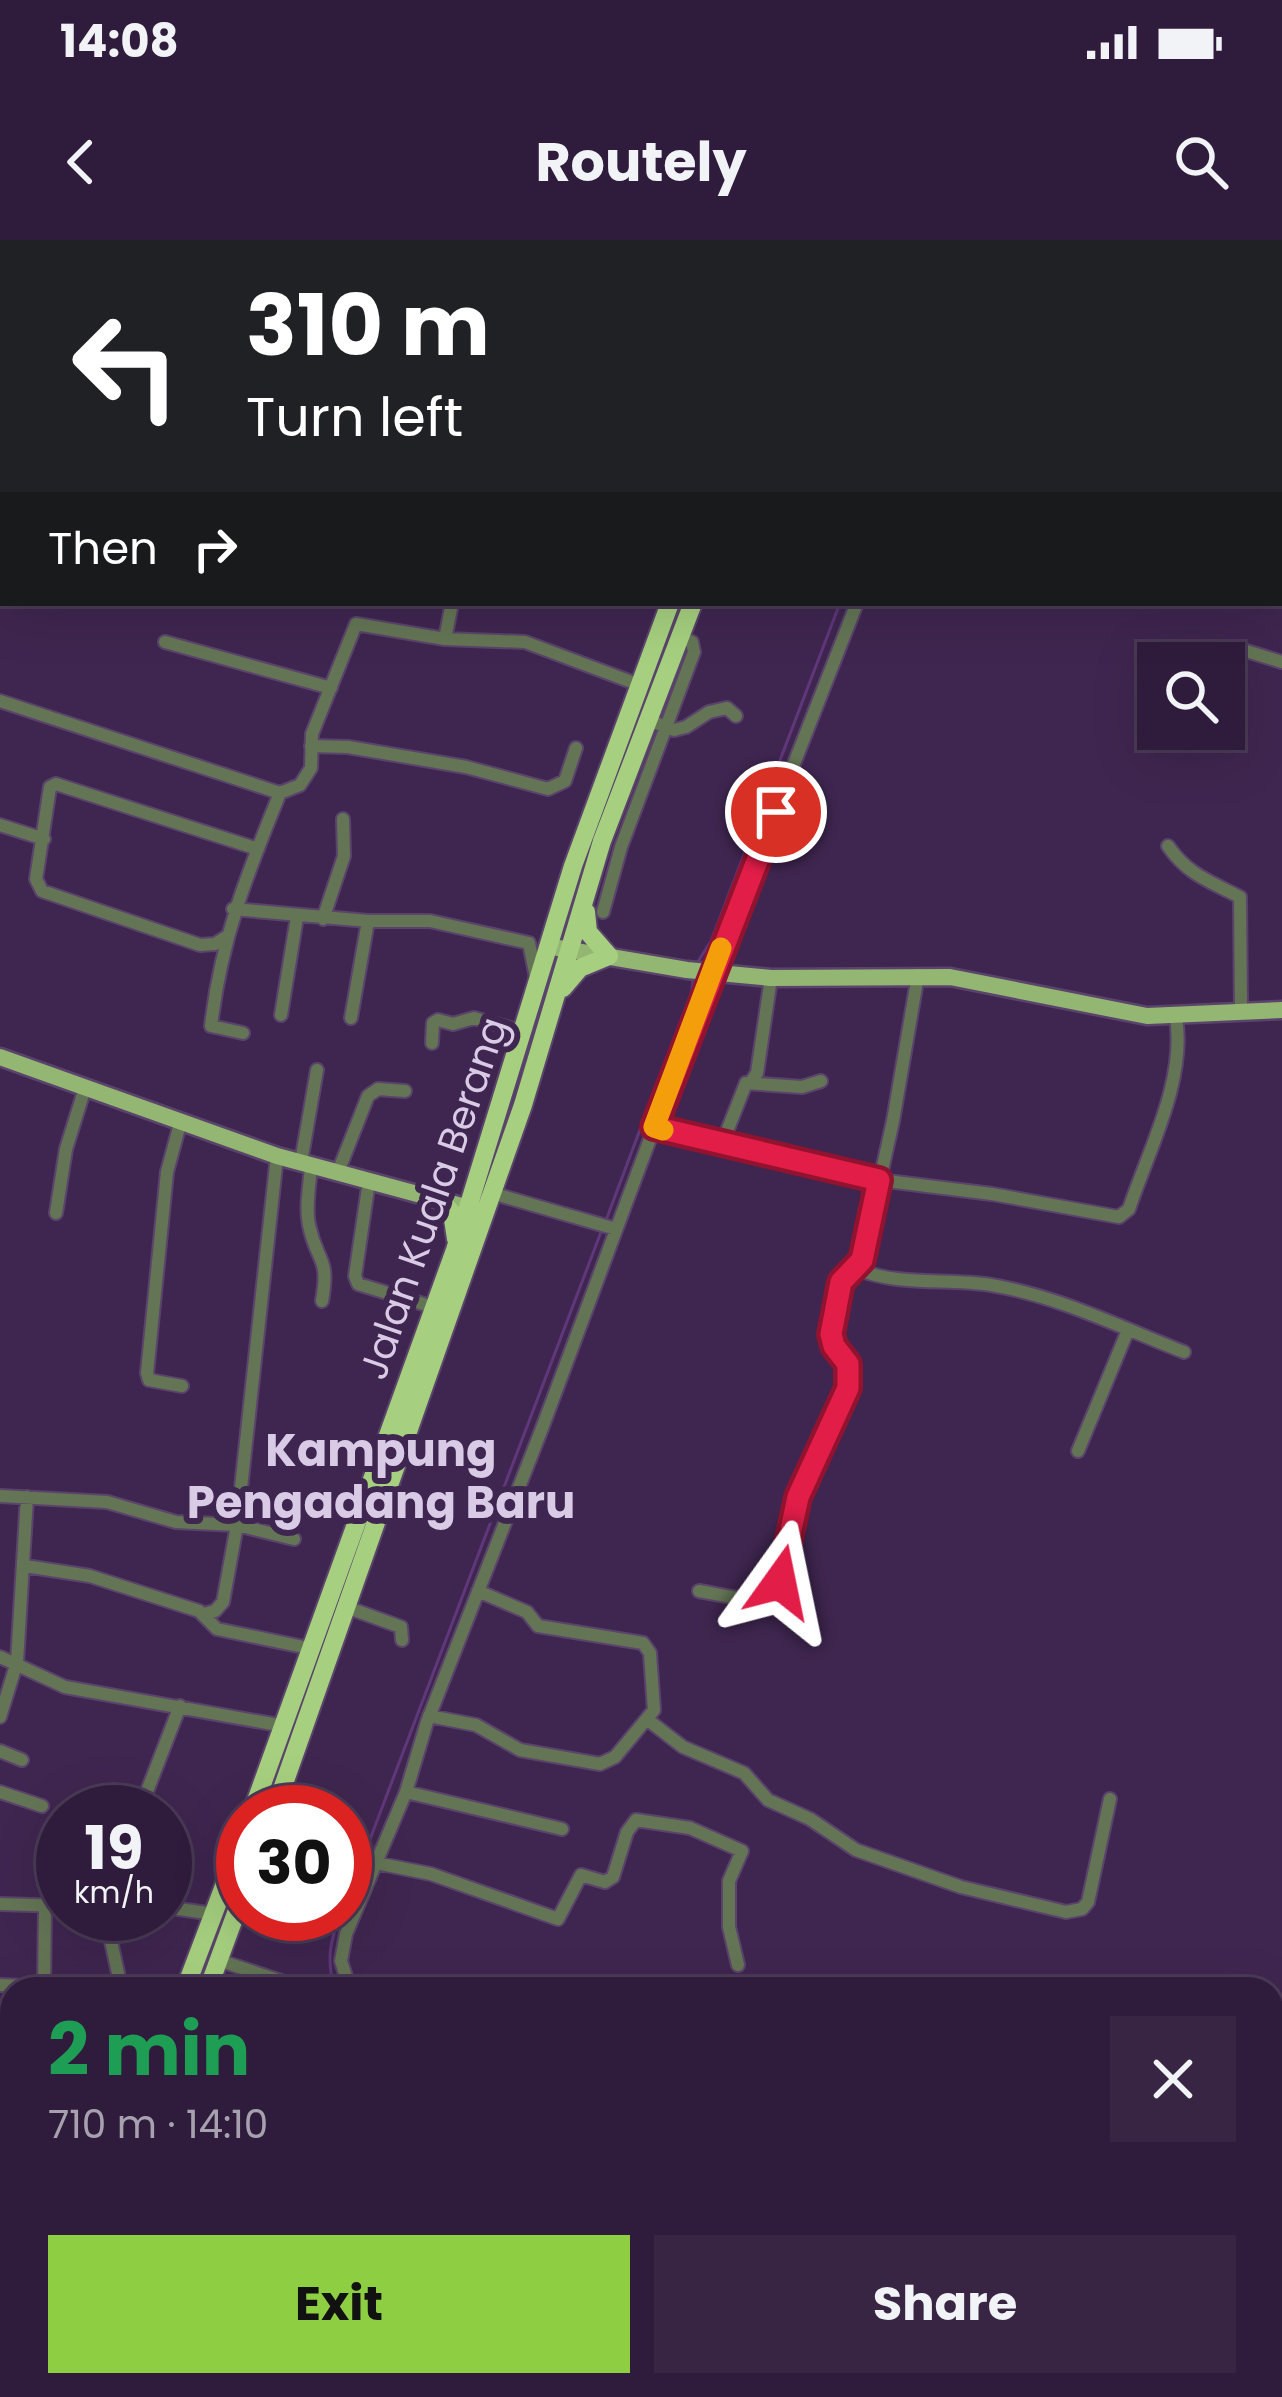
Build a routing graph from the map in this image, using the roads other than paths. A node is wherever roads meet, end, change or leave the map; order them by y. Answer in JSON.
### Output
{"nodes":[{"id":1,"x":451,"y":606,"type":"edge"},
{"id":2,"x":669,"y":606,"type":"edge"},
{"id":3,"x":692,"y":606,"type":"edge"},
{"id":4,"x":856,"y":606,"type":"edge"},
{"id":5,"x":678,"y":637,"type":"junction"},
{"id":6,"x":445,"y":639,"type":"junction"},
{"id":7,"x":165,"y":642,"type":"dead end"},
{"id":8,"x":1245,"y":651,"type":"edge"},
{"id":9,"x":1282,"y":662,"type":"edge"},
{"id":10,"x":638,"y":684,"type":"junction"},
{"id":11,"x":332,"y":688,"type":"junction"},
{"id":12,"x":0,"y":701,"type":"edge"},
{"id":13,"x":736,"y":716,"type":"dead end"},
{"id":14,"x":646,"y":719,"type":"junction"},
{"id":15,"x":666,"y":727,"type":"junction"},
{"id":16,"x":311,"y":746,"type":"junction"},
{"id":17,"x":576,"y":748,"type":"dead end"},
{"id":18,"x":622,"y":785,"type":"junction"},
{"id":19,"x":280,"y":793,"type":"junction"},
{"id":20,"x":644,"y":794,"type":"junction"},
{"id":21,"x":343,"y":819,"type":"dead end"},
{"id":22,"x":0,"y":825,"type":"edge"},
{"id":23,"x":44,"y":838,"type":"junction"},
{"id":24,"x":612,"y":844,"type":"junction"},
{"id":25,"x":1168,"y":846,"type":"dead end"},
{"id":26,"x":257,"y":849,"type":"junction"},
{"id":27,"x":581,"y":872,"type":"junction"},
{"id":28,"x":233,"y":909,"type":"junction"},
{"id":29,"x":604,"y":912,"type":"dead end"},
{"id":30,"x":297,"y":917,"type":"junction"},
{"id":31,"x":323,"y":919,"type":"junction"},
{"id":32,"x":368,"y":921,"type":"junction"},
{"id":33,"x":226,"y":937,"type":"junction"},
{"id":34,"x":550,"y":947,"type":"junction"},
{"id":35,"x":571,"y":950,"type":"junction"},
{"id":36,"x":609,"y":956,"type":"junction"},
{"id":37,"x":710,"y":973,"type":"junction"},
{"id":38,"x":918,"y":975,"type":"junction"},
{"id":39,"x":771,"y":978,"type":"junction"},
{"id":40,"x":537,"y":988,"type":"junction"},
{"id":41,"x":1282,"y":1010,"type":"edge"},
{"id":42,"x":1241,"y":1011,"type":"junction"},
{"id":43,"x":281,"y":1015,"type":"dead end"},
{"id":44,"x":1176,"y":1017,"type":"junction"},
{"id":45,"x":351,"y":1018,"type":"dead end"},
{"id":46,"x":549,"y":1020,"type":"junction"},
{"id":47,"x":524,"y":1032,"type":"junction"},
{"id":48,"x":242,"y":1034,"type":"dead end"},
{"id":49,"x":431,"y":1043,"type":"dead end"},
{"id":50,"x":0,"y":1057,"type":"edge"},
{"id":51,"x":317,"y":1070,"type":"dead end"},
{"id":52,"x":820,"y":1081,"type":"dead end"},
{"id":53,"x":751,"y":1082,"type":"junction"},
{"id":54,"x":85,"y":1088,"type":"junction"},
{"id":55,"x":405,"y":1090,"type":"dead end"},
{"id":56,"x":180,"y":1124,"type":"junction"},
{"id":57,"x":654,"y":1127,"type":"junction"},
{"id":58,"x":722,"y":1144,"type":"junction"},
{"id":59,"x":278,"y":1156,"type":"junction"},
{"id":60,"x":306,"y":1163,"type":"junction"},
{"id":61,"x":338,"y":1172,"type":"junction"},
{"id":62,"x":480,"y":1172,"type":"junction"},
{"id":63,"x":369,"y":1180,"type":"junction"},
{"id":64,"x":879,"y":1180,"type":"junction"},
{"id":65,"x":442,"y":1198,"type":"junction"},
{"id":66,"x":484,"y":1204,"type":"junction"},
{"id":67,"x":56,"y":1213,"type":"dead end"},
{"id":68,"x":607,"y":1226,"type":"junction"},
{"id":69,"x":454,"y":1250,"type":"junction"},
{"id":70,"x":854,"y":1268,"type":"junction"},
{"id":71,"x":322,"y":1301,"type":"dead end"},
{"id":72,"x":433,"y":1307,"type":"junction"},
{"id":73,"x":1127,"y":1330,"type":"junction"},
{"id":74,"x":1184,"y":1352,"type":"dead end"},
{"id":75,"x":182,"y":1386,"type":"dead end"},
{"id":76,"x":1078,"y":1451,"type":"dead end"},
{"id":77,"x":0,"y":1496,"type":"edge"},
{"id":78,"x":27,"y":1497,"type":"junction"},
{"id":79,"x":237,"y":1525,"type":"junction"},
{"id":80,"x":294,"y":1539,"type":"dead end"},
{"id":81,"x":25,"y":1566,"type":"junction"},
{"id":82,"x":478,"y":1591,"type":"junction"},
{"id":83,"x":699,"y":1592,"type":"dead end"},
{"id":84,"x":346,"y":1607,"type":"junction"},
{"id":85,"x":204,"y":1614,"type":"junction"},
{"id":86,"x":402,"y":1640,"type":"dead end"},
{"id":87,"x":313,"y":1649,"type":"junction"},
{"id":88,"x":0,"y":1657,"type":"edge"},
{"id":89,"x":17,"y":1662,"type":"junction"},
{"id":90,"x":180,"y":1706,"type":"junction"},
{"id":91,"x":429,"y":1716,"type":"junction"},
{"id":92,"x":0,"y":1717,"type":"edge"},
{"id":93,"x":648,"y":1720,"type":"junction"},
{"id":94,"x":284,"y":1726,"type":"junction"},
{"id":95,"x":0,"y":1751,"type":"edge"},
{"id":96,"x":22,"y":1760,"type":"dead end"},
{"id":97,"x":149,"y":1785,"type":"edge"},
{"id":98,"x":262,"y":1785,"type":"edge"},
{"id":99,"x":283,"y":1785,"type":"edge"},
{"id":100,"x":0,"y":1792,"type":"edge"},
{"id":101,"x":406,"y":1792,"type":"junction"},
{"id":102,"x":1110,"y":1799,"type":"dead end"},
{"id":103,"x":36,"y":1804,"type":"edge"},
{"id":104,"x":562,"y":1829,"type":"dead end"},
{"id":105,"x":376,"y":1863,"type":"junction"},
{"id":106,"x":0,"y":1904,"type":"edge"},
{"id":107,"x":36,"y":1906,"type":"edge"},
{"id":108,"x":216,"y":1909,"type":"edge"},
{"id":109,"x":192,"y":1911,"type":"edge"},
{"id":110,"x":214,"y":1914,"type":"junction"},
{"id":111,"x":45,"y":1941,"type":"edge"},
{"id":112,"x":111,"y":1941,"type":"edge"},
{"id":113,"x":225,"y":1941,"type":"edge"},
{"id":114,"x":218,"y":1960,"type":"junction"},
{"id":115,"x":738,"y":1965,"type":"dead end"},
{"id":116,"x":118,"y":1973,"type":"dead end"},
{"id":117,"x":44,"y":1977,"type":"edge"},
{"id":118,"x":190,"y":1977,"type":"edge"},
{"id":119,"x":212,"y":1977,"type":"edge"},
{"id":120,"x":269,"y":1977,"type":"edge"},
{"id":121,"x":347,"y":1977,"type":"edge"}],
"edges":[{"from":1,"to":6,"type":"street"},
{"from":2,"to":10,"type":"highway","name":"Jalan Kuala Berang"},
{"from":3,"to":5,"type":"highway"},
{"from":4,"to":37,"type":"street"},
{"from":5,"to":14,"type":"highway"},
{"from":5,"to":15,"type":"street"},
{"from":6,"to":10,"type":"street"},
{"from":6,"to":11,"type":"street"},
{"from":7,"to":11,"type":"street"},
{"from":8,"to":9,"type":"street"},
{"from":10,"to":27,"type":"highway","name":"Jalan Kuala Berang"},
{"from":11,"to":16,"type":"street"},
{"from":12,"to":19,"type":"street"},
{"from":13,"to":15,"type":"street"},
{"from":14,"to":15,"type":"street"},
{"from":14,"to":18,"type":"highway"},
{"from":15,"to":20,"type":"street"},
{"from":16,"to":17,"type":"street"},
{"from":16,"to":19,"type":"street"},
{"from":18,"to":20,"type":"street"},
{"from":18,"to":24,"type":"highway"},
{"from":19,"to":26,"type":"street"},
{"from":20,"to":24,"type":"street"},
{"from":21,"to":31,"type":"street"},
{"from":22,"to":23,"type":"street"},
{"from":23,"to":26,"type":"street"},
{"from":23,"to":33,"type":"street"},
{"from":24,"to":27,"type":"highway"},
{"from":24,"to":29,"type":"street"},
{"from":25,"to":42,"type":"street"},
{"from":26,"to":28,"type":"street"},
{"from":27,"to":34,"type":"highway","name":"Jalan Kuala Berang"},
{"from":27,"to":35,"type":"highway","name":"Jalan Kuala Berang"},
{"from":27,"to":36,"type":"highway"},
{"from":28,"to":30,"type":"street"},
{"from":28,"to":33,"type":"street"},
{"from":30,"to":31,"type":"street"},
{"from":30,"to":43,"type":"street"},
{"from":31,"to":32,"type":"street"},
{"from":32,"to":40,"type":"street"},
{"from":32,"to":45,"type":"street"},
{"from":33,"to":48,"type":"street"},
{"from":34,"to":35,"type":"main road"},
{"from":34,"to":40,"type":"highway","name":"Jalan Kuala Berang"},
{"from":35,"to":36,"type":"main road"},
{"from":35,"to":46,"type":"highway","name":"Jalan Kuala Berang"},
{"from":36,"to":37,"type":"main road"},
{"from":36,"to":46,"type":"highway"},
{"from":37,"to":39,"type":"main road"},
{"from":37,"to":57,"type":"street"},
{"from":38,"to":39,"type":"main road"},
{"from":38,"to":44,"type":"main road"},
{"from":38,"to":64,"type":"street"},
{"from":39,"to":53,"type":"street"},
{"from":40,"to":47,"type":"highway","name":"Jalan Kuala Berang"},
{"from":41,"to":42,"type":"main road"},
{"from":42,"to":44,"type":"main road"},
{"from":44,"to":64,"type":"street"},
{"from":46,"to":66,"type":"highway","name":"Jalan Kuala Berang"},
{"from":47,"to":49,"type":"street"},
{"from":47,"to":62,"type":"highway","name":"Jalan Kuala Berang"},
{"from":50,"to":54,"type":"main road"},
{"from":51,"to":60,"type":"street"},
{"from":52,"to":53,"type":"street"},
{"from":53,"to":58,"type":"street"},
{"from":54,"to":56,"type":"main road"},
{"from":54,"to":67,"type":"street"},
{"from":55,"to":61,"type":"street"},
{"from":56,"to":59,"type":"main road"},
{"from":56,"to":75,"type":"street"},
{"from":57,"to":58,"type":"street"},
{"from":57,"to":68,"type":"street"},
{"from":58,"to":64,"type":"street"},
{"from":59,"to":60,"type":"main road"},
{"from":59,"to":79,"type":"street"},
{"from":60,"to":61,"type":"main road"},
{"from":60,"to":71,"type":"street"},
{"from":61,"to":63,"type":"main road"},
{"from":62,"to":65,"type":"highway"},
{"from":62,"to":66,"type":"highway","name":"Jalan Kuala Berang"},
{"from":63,"to":65,"type":"main road"},
{"from":63,"to":72,"type":"street"},
{"from":64,"to":70,"type":"street"},
{"from":65,"to":66,"type":"main road"},
{"from":65,"to":69,"type":"highway"},
{"from":66,"to":68,"type":"street"},
{"from":66,"to":69,"type":"highway","name":"Jalan Kuala Berang"},
{"from":66,"to":84,"type":"highway","name":"Jalan Kuala Berang"},
{"from":68,"to":82,"type":"street"},
{"from":69,"to":72,"type":"highway","name":"Jalan Kuala Berang"},
{"from":70,"to":73,"type":"street"},
{"from":70,"to":83,"type":"street"},
{"from":72,"to":87,"type":"highway","name":"Jalan Kuala Berang"},
{"from":73,"to":74,"type":"street"},
{"from":73,"to":76,"type":"street"},
{"from":77,"to":78,"type":"street"},
{"from":78,"to":79,"type":"street"},
{"from":78,"to":81,"type":"street"},
{"from":79,"to":80,"type":"street"},
{"from":79,"to":85,"type":"street"},
{"from":81,"to":85,"type":"street"},
{"from":81,"to":89,"type":"street"},
{"from":82,"to":91,"type":"street"},
{"from":82,"to":93,"type":"street"},
{"from":84,"to":86,"type":"street"},
{"from":84,"to":99,"type":"highway","name":"Jalan Kuala Berang"},
{"from":85,"to":87,"type":"street"},
{"from":87,"to":94,"type":"highway","name":"Jalan Kuala Berang"},
{"from":88,"to":89,"type":"street"},
{"from":89,"to":90,"type":"street"},
{"from":89,"to":92,"type":"street"},
{"from":90,"to":94,"type":"street"},
{"from":90,"to":97,"type":"street"},
{"from":91,"to":93,"type":"street"},
{"from":91,"to":101,"type":"street"},
{"from":93,"to":102,"type":"street"},
{"from":94,"to":98,"type":"highway","name":"Jalan Kuala Berang"},
{"from":95,"to":96,"type":"street"},
{"from":100,"to":103,"type":"street"},
{"from":101,"to":104,"type":"street"},
{"from":101,"to":105,"type":"street"},
{"from":105,"to":115,"type":"street"},
{"from":105,"to":121,"type":"street"},
{"from":106,"to":107,"type":"street"},
{"from":108,"to":110,"type":"highway"},
{"from":109,"to":110,"type":"street"},
{"from":110,"to":118,"type":"highway"},
{"from":111,"to":117,"type":"street"},
{"from":112,"to":116,"type":"street"},
{"from":113,"to":114,"type":"highway"},
{"from":114,"to":119,"type":"highway"},
{"from":114,"to":120,"type":"street"}]}
